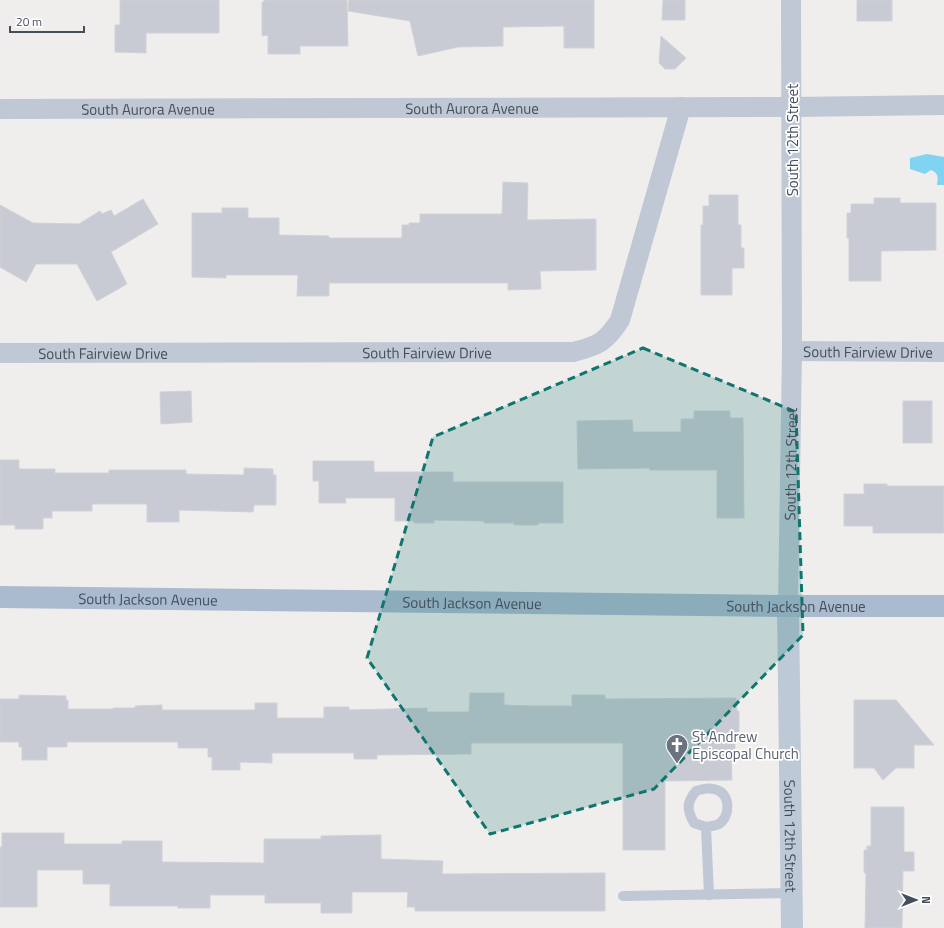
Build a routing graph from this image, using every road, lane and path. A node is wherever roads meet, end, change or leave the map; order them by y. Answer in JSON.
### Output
{"nodes":[{"id":1,"x":791,"y":0,"type":"edge"},
{"id":2,"x":944,"y":105,"type":"edge"},
{"id":3,"x":681,"y":107,"type":"junction"},
{"id":4,"x":792,"y":107,"type":"junction"},
{"id":5,"x":0,"y":109,"type":"edge"},
{"id":6,"x":792,"y":351,"type":"junction"},
{"id":7,"x":944,"y":352,"type":"edge"},
{"id":8,"x":0,"y":353,"type":"edge"},
{"id":9,"x":0,"y":597,"type":"edge"},
{"id":10,"x":788,"y":606,"type":"junction"},
{"id":11,"x":944,"y":606,"type":"edge"},
{"id":12,"x":706,"y":827,"type":"dead end"},
{"id":13,"x":792,"y":893,"type":"junction"},
{"id":14,"x":709,"y":895,"type":"junction"},
{"id":15,"x":622,"y":896,"type":"dead end"},
{"id":16,"x":792,"y":928,"type":"edge"}],
"edges":[{"from":1,"to":4,"type":"street","name":"South 12th Street"},
{"from":2,"to":4,"type":"street","name":"South Aurora Avenue"},
{"from":3,"to":4,"type":"street","name":"South Aurora Avenue"},
{"from":3,"to":5,"type":"street","name":"South Aurora Avenue"},
{"from":3,"to":8,"type":"street","name":"South Fairview Drive"},
{"from":4,"to":6,"type":"street","name":"South 12th Street"},
{"from":6,"to":7,"type":"street","name":"South Fairview Drive"},
{"from":6,"to":10,"type":"street","name":"South 12th Street"},
{"from":9,"to":10,"type":"main road","name":"South Jackson Avenue"},
{"from":10,"to":11,"type":"main road","name":"South Jackson Avenue"},
{"from":10,"to":13,"type":"main road","name":"South 12th Street"},
{"from":12,"to":14,"type":"lane"},
{"from":13,"to":14,"type":"lane"},
{"from":13,"to":16,"type":"main road","name":"South 12th Street"},
{"from":14,"to":15,"type":"lane"}]}
